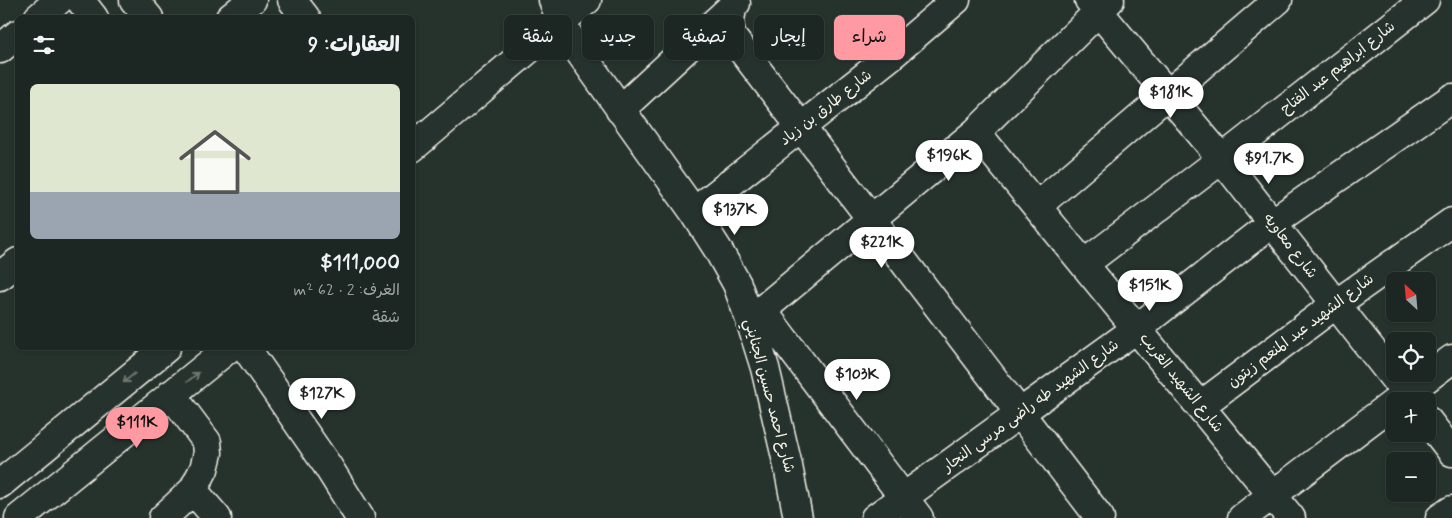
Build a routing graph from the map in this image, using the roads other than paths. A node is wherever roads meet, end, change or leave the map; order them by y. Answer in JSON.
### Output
{"nodes":[{"id":1,"x":59,"y":0,"type":"edge"},
{"id":2,"x":80,"y":0,"type":"edge"},
{"id":3,"x":134,"y":0,"type":"edge"},
{"id":4,"x":252,"y":0,"type":"edge"},
{"id":5,"x":292,"y":0,"type":"edge"},
{"id":6,"x":587,"y":0,"type":"edge"},
{"id":7,"x":956,"y":0,"type":"edge"},
{"id":8,"x":1278,"y":0,"type":"edge"},
{"id":9,"x":1425,"y":0,"type":"edge"},
{"id":10,"x":735,"y":2,"type":"edge"},
{"id":11,"x":1099,"y":4,"type":"edge"},
{"id":12,"x":557,"y":11,"type":"edge"},
{"id":13,"x":42,"y":15,"type":"edge"},
{"id":14,"x":92,"y":15,"type":"edge"},
{"id":15,"x":146,"y":15,"type":"edge"},
{"id":16,"x":234,"y":15,"type":"edge"},
{"id":17,"x":304,"y":15,"type":"edge"},
{"id":18,"x":15,"y":36,"type":"edge"},
{"id":19,"x":0,"y":49,"type":"edge"},
{"id":20,"x":1167,"y":95,"type":"junction"},
{"id":21,"x":1452,"y":98,"type":"edge"},
{"id":22,"x":620,"y":110,"type":"junction"},
{"id":23,"x":801,"y":128,"type":"junction"},
{"id":24,"x":976,"y":132,"type":"junction"},
{"id":25,"x":415,"y":145,"type":"edge"},
{"id":26,"x":1222,"y":159,"type":"junction"},
{"id":27,"x":1037,"y":206,"type":"junction"},
{"id":28,"x":694,"y":212,"type":"junction"},
{"id":29,"x":871,"y":219,"type":"junction"},
{"id":30,"x":1452,"y":222,"type":"edge"},
{"id":31,"x":1272,"y":223,"type":"junction"},
{"id":32,"x":15,"y":264,"type":"edge"},
{"id":33,"x":1084,"y":264,"type":"junction"},
{"id":34,"x":0,"y":276,"type":"edge"},
{"id":35,"x":1336,"y":304,"type":"junction"},
{"id":36,"x":756,"y":315,"type":"junction"},
{"id":37,"x":1136,"y":329,"type":"junction"},
{"id":38,"x":164,"y":350,"type":"edge"},
{"id":39,"x":226,"y":350,"type":"edge"},
{"id":40,"x":247,"y":350,"type":"edge"},
{"id":41,"x":1452,"y":359,"type":"edge"},
{"id":42,"x":1405,"y":392,"type":"edge"},
{"id":43,"x":1415,"y":392,"type":"edge"},
{"id":44,"x":171,"y":394,"type":"junction"},
{"id":45,"x":1200,"y":406,"type":"junction"},
{"id":46,"x":1386,"y":413,"type":"edge"},
{"id":47,"x":1020,"y":414,"type":"junction"},
{"id":48,"x":1436,"y":431,"type":"edge"},
{"id":49,"x":42,"y":449,"type":"junction"},
{"id":50,"x":1452,"y":452,"type":"edge"},
{"id":51,"x":67,"y":479,"type":"junction"},
{"id":52,"x":0,"y":484,"type":"edge"},
{"id":53,"x":193,"y":490,"type":"junction"},
{"id":54,"x":1272,"y":495,"type":"junction"},
{"id":55,"x":911,"y":508,"type":"edge"},
{"id":56,"x":1452,"y":510,"type":"edge"},
{"id":57,"x":19,"y":518,"type":"edge"},
{"id":58,"x":162,"y":518,"type":"edge"},
{"id":59,"x":217,"y":518,"type":"edge"},
{"id":60,"x":360,"y":518,"type":"edge"},
{"id":61,"x":798,"y":518,"type":"edge"},
{"id":62,"x":875,"y":518,"type":"edge"},
{"id":63,"x":1100,"y":518,"type":"edge"},
{"id":64,"x":1242,"y":518,"type":"edge"},
{"id":65,"x":1292,"y":518,"type":"edge"},
{"id":66,"x":1440,"y":518,"type":"edge"}],
"edges":[{"from":1,"to":13,"type":"street"},
{"from":2,"to":14,"type":"street"},
{"from":3,"to":15,"type":"street"},
{"from":4,"to":16,"type":"street"},
{"from":5,"to":17,"type":"street"},
{"from":6,"to":12,"type":"street"},
{"from":7,"to":23,"type":"street","name":"شارع طارق بن زياد"},
{"from":8,"to":20,"type":"street"},
{"from":9,"to":26,"type":"street","name":"شارع ابراهيم عبد الفتاح"},
{"from":10,"to":22,"type":"street"},
{"from":10,"to":23,"type":"street"},
{"from":11,"to":20,"type":"street","name":"شارع معاويه"},
{"from":11,"to":24,"type":"street"},
{"from":12,"to":22,"type":"street","name":"شارع احمد حسين الجنايني"},
{"from":12,"to":25,"type":"street"},
{"from":18,"to":19,"type":"street"},
{"from":20,"to":26,"type":"street","name":"شارع معاويه"},
{"from":20,"to":27,"type":"street"},
{"from":21,"to":31,"type":"street","name":"شارع الشهيد طه راضى مرسى النجار"},
{"from":22,"to":28,"type":"street","name":"شارع احمد حسين الجنايني"},
{"from":23,"to":28,"type":"street","name":"شارع طارق بن زياد"},
{"from":23,"to":29,"type":"street"},
{"from":24,"to":27,"type":"street","name":"شارع الشهيد الغريب"},
{"from":24,"to":29,"type":"street"},
{"from":26,"to":31,"type":"street","name":"شارع معاويه"},
{"from":26,"to":33,"type":"street","name":"شارع ابراهيم عبد الفتاح"},
{"from":27,"to":33,"type":"street","name":"شارع الشهيد الغريب"},
{"from":28,"to":36,"type":"street","name":"شارع احمد حسين الجنايني"},
{"from":29,"to":36,"type":"street"},
{"from":29,"to":47,"type":"street"},
{"from":30,"to":35,"type":"street","name":"شارع الشهيد عبد المنعم زيتون"},
{"from":31,"to":35,"type":"street","name":"شارع معاويه"},
{"from":31,"to":37,"type":"street","name":"شارع الشهيد طه راضى مرسى النجار"},
{"from":32,"to":34,"type":"street"},
{"from":33,"to":37,"type":"street","name":"شارع الشهيد الغريب"},
{"from":35,"to":42,"type":"street","name":"شارع معاويه"},
{"from":35,"to":45,"type":"street","name":"شارع الشهيد عبد المنعم زيتون"},
{"from":36,"to":55,"type":"street"},
{"from":36,"to":61,"type":"street","name":"شارع احمد حسين الجنايني"},
{"from":37,"to":45,"type":"street","name":"شارع الشهيد الغريب"},
{"from":37,"to":47,"type":"street","name":"شارع الشهيد طه راضى مرسى النجار"},
{"from":38,"to":49,"type":"street","one_way":true},
{"from":44,"to":39,"type":"street","one_way":true},
{"from":40,"to":60,"type":"street"},
{"from":41,"to":43,"type":"street"},
{"from":44,"to":51,"type":"street"},
{"from":44,"to":53,"type":"street"},
{"from":45,"to":54,"type":"street","name":"شارع الشهيد الغريب"},
{"from":46,"to":54,"type":"street"},
{"from":47,"to":55,"type":"street","name":"شارع الشهيد طه راضى مرسى النجار"},
{"from":47,"to":63,"type":"street"},
{"from":48,"to":50,"type":"street"},
{"from":49,"to":51,"type":"street"},
{"from":49,"to":52,"type":"street"},
{"from":51,"to":57,"type":"street"},
{"from":53,"to":58,"type":"street"},
{"from":53,"to":59,"type":"street"},
{"from":54,"to":64,"type":"street"},
{"from":54,"to":65,"type":"street","name":"شارع الشهيد الغريب"},
{"from":55,"to":62,"type":"street","name":"شارع الشهيد طه راضى مرسى النجار"},
{"from":56,"to":66,"type":"street"}]}
